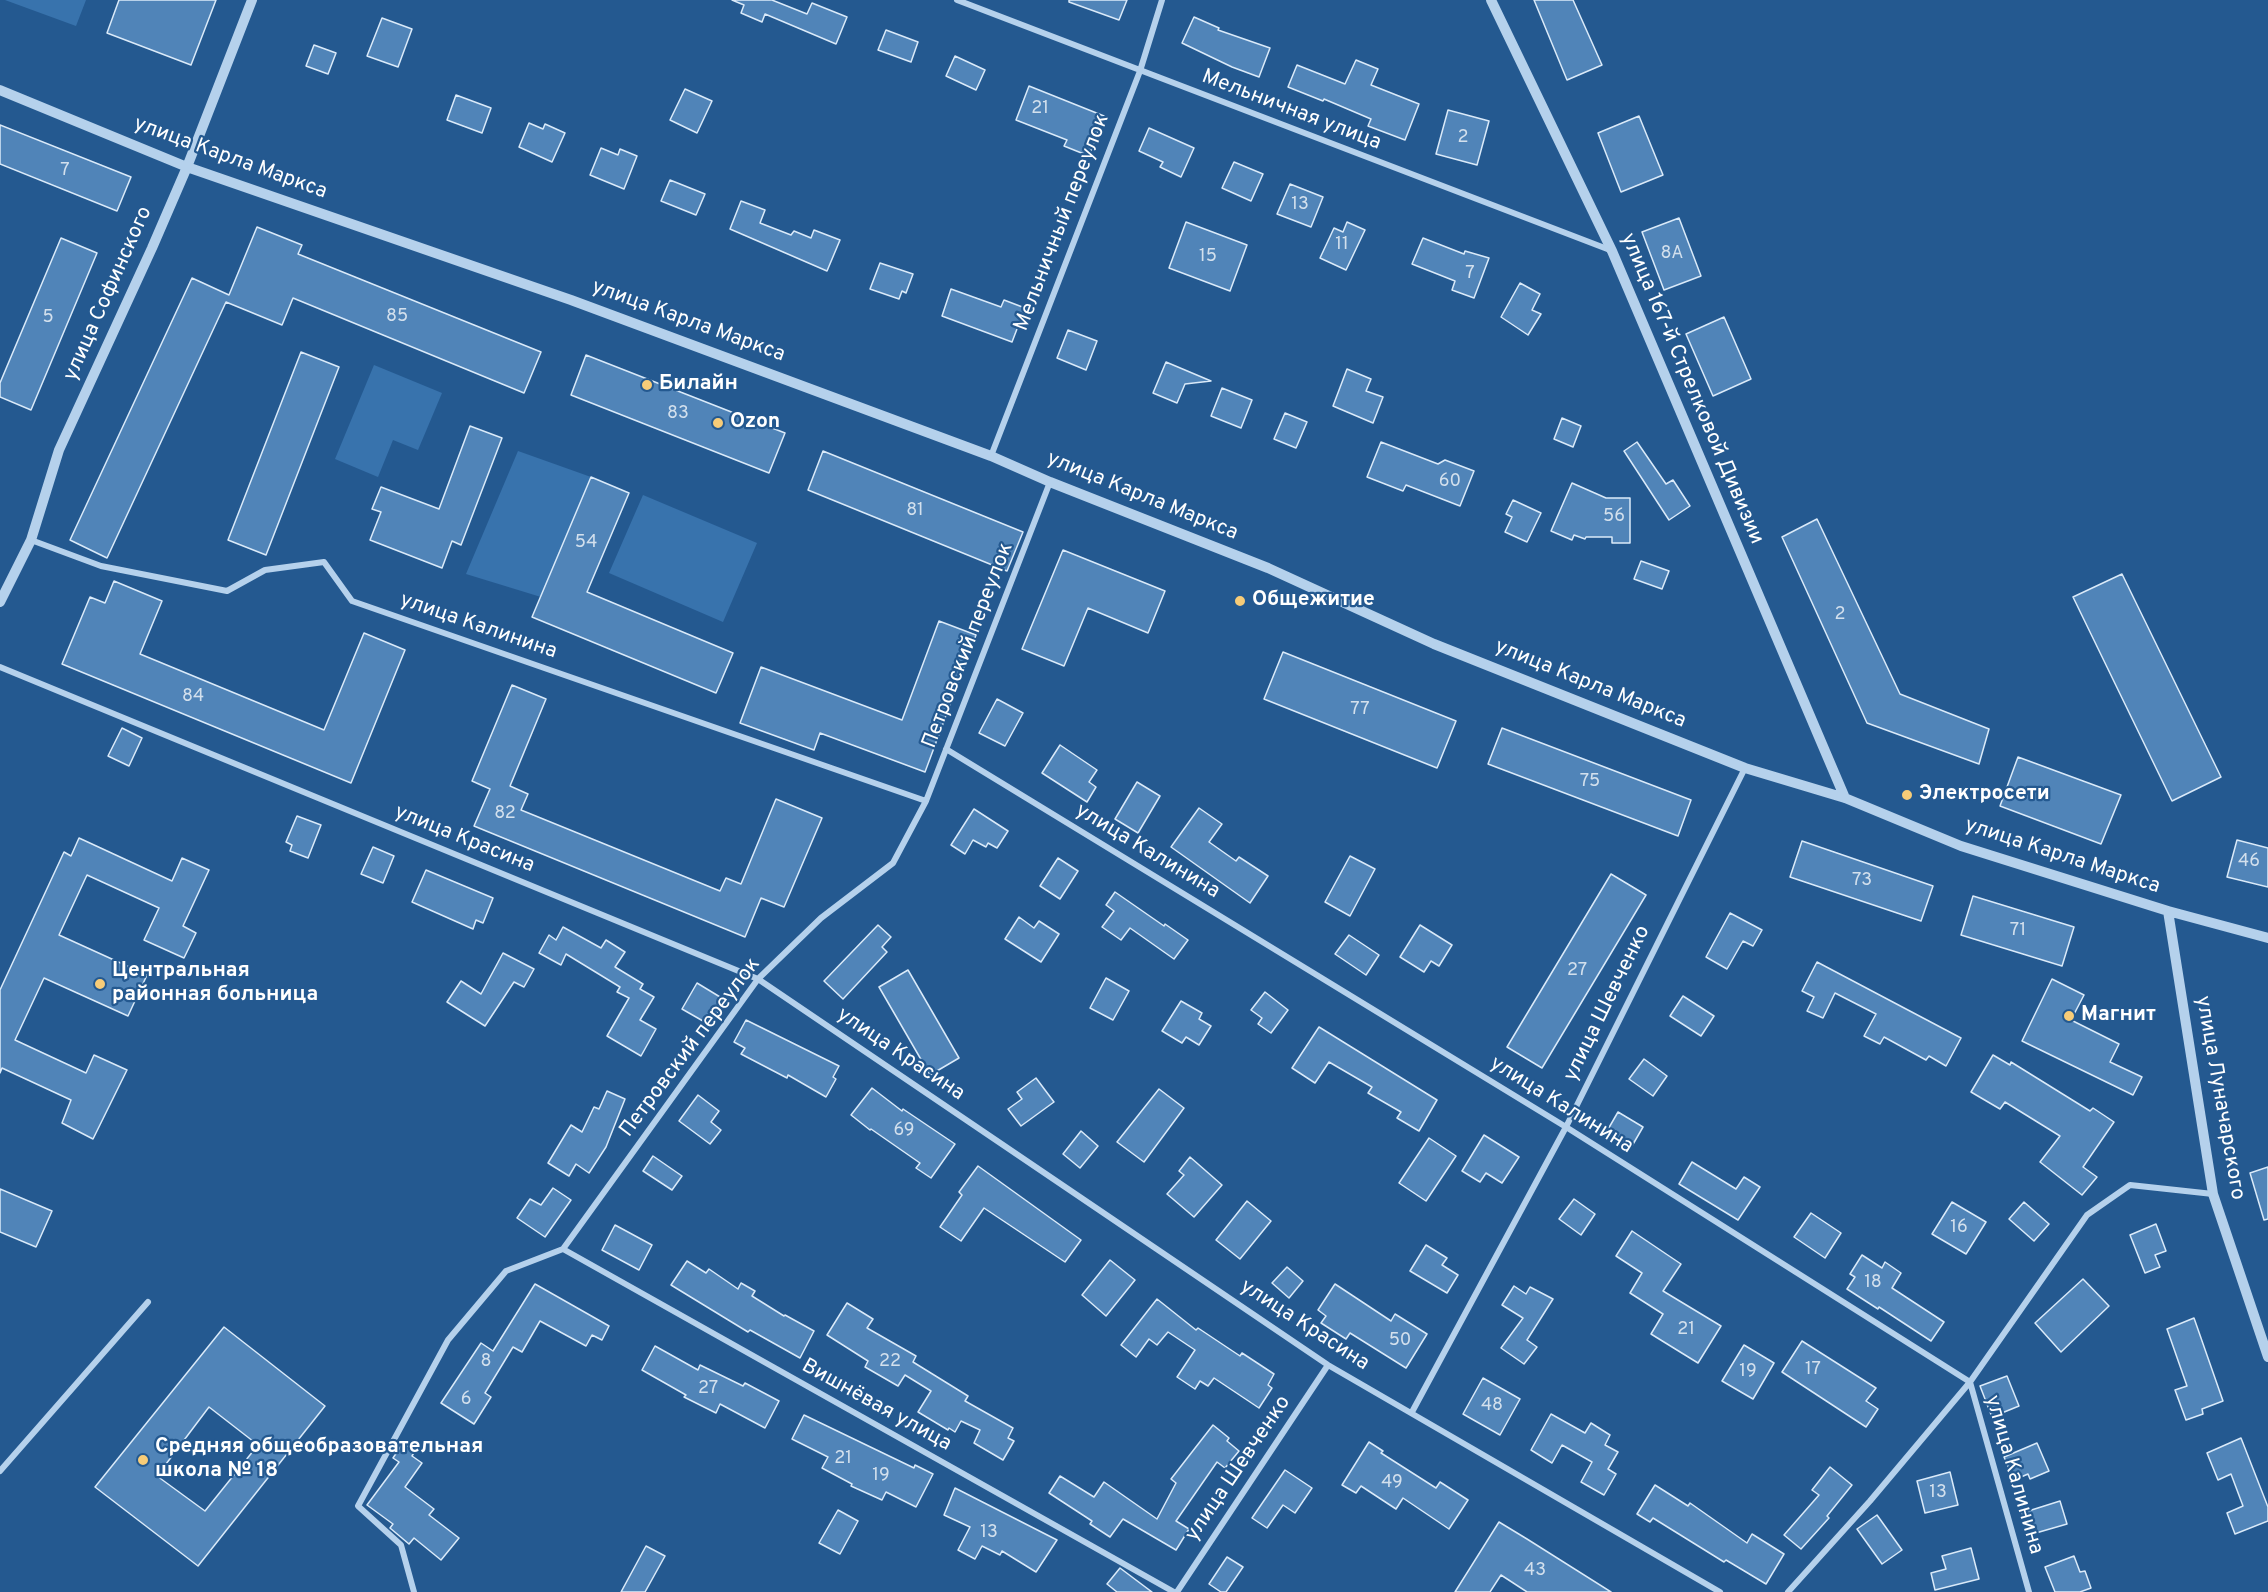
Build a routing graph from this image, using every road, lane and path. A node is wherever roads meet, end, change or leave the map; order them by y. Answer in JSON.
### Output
{"nodes":[{"id":1,"x":252,"y":0,"type":"edge"},
{"id":2,"x":957,"y":0,"type":"edge"},
{"id":3,"x":1162,"y":0,"type":"edge"},
{"id":4,"x":1491,"y":0,"type":"edge"},
{"id":5,"x":1140,"y":71,"type":"junction"},
{"id":6,"x":0,"y":90,"type":"edge"},
{"id":7,"x":187,"y":167,"type":"junction"},
{"id":8,"x":1612,"y":251,"type":"junction"},
{"id":9,"x":991,"y":456,"type":"junction"},
{"id":10,"x":1050,"y":482,"type":"junction"},
{"id":11,"x":31,"y":540,"type":"junction"},
{"id":12,"x":0,"y":602,"type":"edge"},
{"id":13,"x":0,"y":667,"type":"edge"},
{"id":14,"x":946,"y":749,"type":"junction"},
{"id":15,"x":1745,"y":768,"type":"junction"},
{"id":16,"x":1845,"y":798,"type":"junction"},
{"id":17,"x":926,"y":801,"type":"junction"},
{"id":18,"x":2168,"y":911,"type":"junction"},
{"id":19,"x":2268,"y":938,"type":"edge"},
{"id":20,"x":758,"y":979,"type":"junction"},
{"id":21,"x":1566,"y":1127,"type":"junction"},
{"id":22,"x":2213,"y":1194,"type":"junction"},
{"id":23,"x":563,"y":1250,"type":"junction"},
{"id":24,"x":148,"y":1302,"type":"dead end"},
{"id":25,"x":2268,"y":1357,"type":"edge"},
{"id":26,"x":1329,"y":1365,"type":"junction"},
{"id":27,"x":1970,"y":1382,"type":"junction"},
{"id":28,"x":1412,"y":1412,"type":"junction"},
{"id":29,"x":0,"y":1471,"type":"edge"},
{"id":30,"x":414,"y":1592,"type":"edge"},
{"id":31,"x":1175,"y":1592,"type":"edge"},
{"id":32,"x":1720,"y":1592,"type":"edge"},
{"id":33,"x":1788,"y":1592,"type":"edge"},
{"id":34,"x":2028,"y":1592,"type":"edge"}],
"edges":[{"from":1,"to":7,"type":"street","name":"улица Софинского"},
{"from":2,"to":5,"type":"street","name":"Мельничная улица"},
{"from":3,"to":5,"type":"street","name":"Мельничный переулок"},
{"from":4,"to":8,"type":"street","name":"улица 167-й Стрелковой Дивизии"},
{"from":5,"to":8,"type":"street","name":"Мельничная улица"},
{"from":5,"to":9,"type":"street","name":"Мельничный переулок"},
{"from":6,"to":7,"type":"street","name":"улица Карла Маркса"},
{"from":7,"to":9,"type":"street","name":"улица Карла Маркса"},
{"from":7,"to":11,"type":"street","name":"улица Софинского"},
{"from":8,"to":16,"type":"street","name":"улица 167-й Стрелковой Дивизии"},
{"from":9,"to":10,"type":"street","name":"улица Карла Маркса"},
{"from":10,"to":14,"type":"street","name":"Петровский переулок"},
{"from":10,"to":15,"type":"street","name":"улица Карла Маркса"},
{"from":11,"to":12,"type":"street","name":"улица Софинского"},
{"from":11,"to":17,"type":"street","name":"улица Калинина"},
{"from":13,"to":20,"type":"street","name":"улица Красина"},
{"from":14,"to":17,"type":"street","name":"Петровский переулок"},
{"from":14,"to":21,"type":"street","name":"улица Калинина"},
{"from":15,"to":16,"type":"street","name":"улица Карла Маркса"},
{"from":15,"to":21,"type":"street","name":"улица Шевченко"},
{"from":16,"to":18,"type":"street","name":"улица Карла Маркса"},
{"from":17,"to":20,"type":"street","name":"Петровский переулок"},
{"from":18,"to":19,"type":"street","name":"улица Карла Маркса"},
{"from":18,"to":22,"type":"street","name":"улица Луначарского"},
{"from":20,"to":23,"type":"street","name":"Петровский переулок"},
{"from":20,"to":26,"type":"street","name":"улица Красина"},
{"from":21,"to":27,"type":"street","name":"улица Калинина"},
{"from":21,"to":28,"type":"street","name":"улица Шевченко"},
{"from":22,"to":25,"type":"street","name":"улица Луначарского"},
{"from":22,"to":27,"type":"street"},
{"from":23,"to":30,"type":"street"},
{"from":23,"to":31,"type":"street","name":"Вишнёвая улица"},
{"from":24,"to":29,"type":"street"},
{"from":26,"to":28,"type":"street","name":"улица Красина"},
{"from":26,"to":31,"type":"street","name":"улица Шевченко"},
{"from":27,"to":33,"type":"street"},
{"from":27,"to":34,"type":"street","name":"улица Калинина"},
{"from":28,"to":32,"type":"street","name":"улица Красина"}]}
